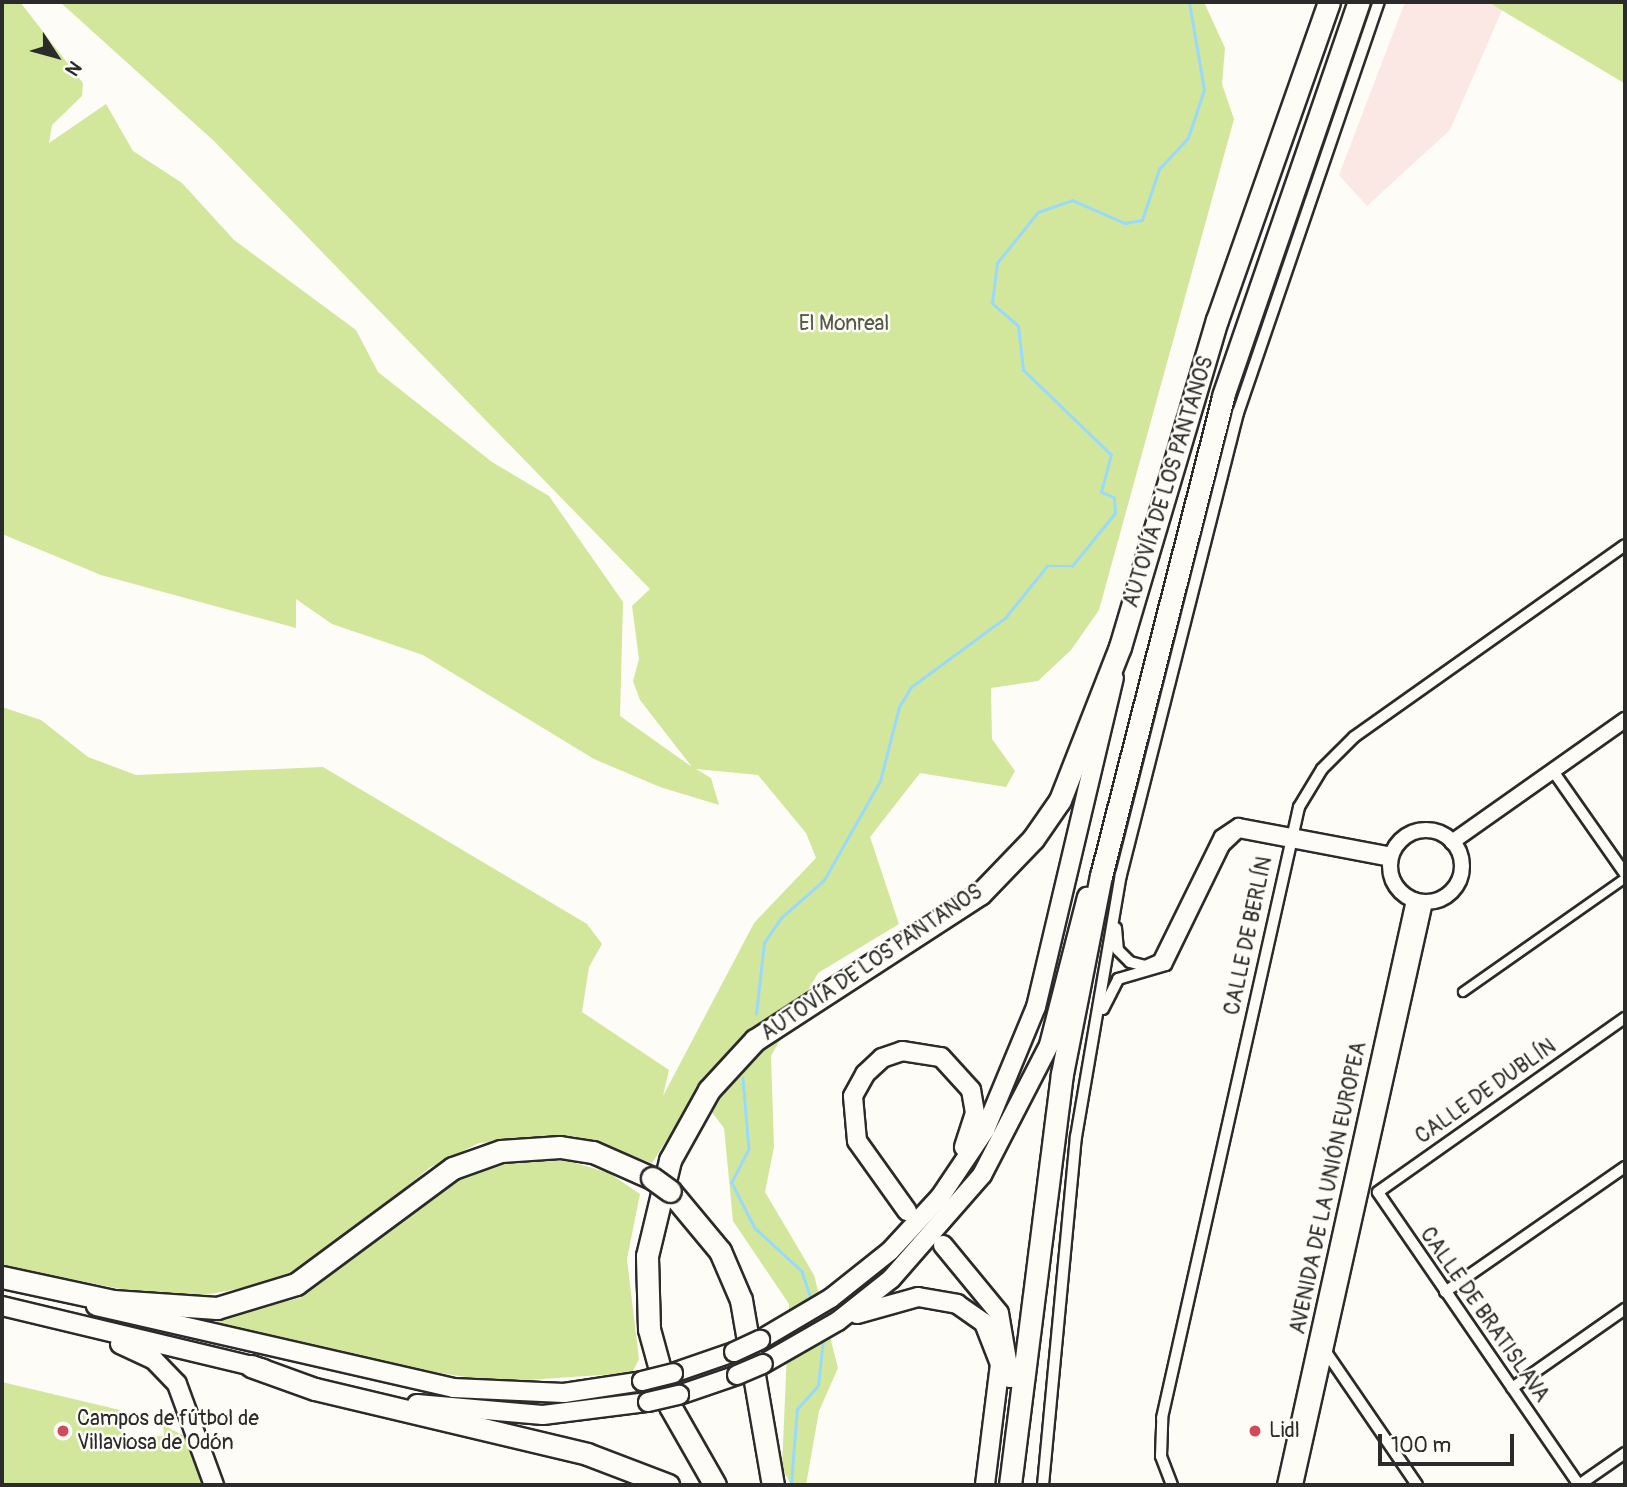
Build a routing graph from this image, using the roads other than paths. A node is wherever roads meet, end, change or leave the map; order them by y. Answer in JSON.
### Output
{"nodes":[{"id":1,"x":1329,"y":2,"type":"edge"},
{"id":2,"x":1359,"y":2,"type":"edge"},
{"id":3,"x":1379,"y":2,"type":"edge"},
{"id":4,"x":1625,"y":545,"type":"edge"},
{"id":5,"x":1160,"y":628,"type":"junction"},
{"id":6,"x":1120,"y":647,"type":"junction"},
{"id":7,"x":1625,"y":720,"type":"edge"},
{"id":8,"x":1625,"y":732,"type":"edge"},
{"id":9,"x":1556,"y":775,"type":"junction"},
{"id":10,"x":1291,"y":836,"type":"junction"},
{"id":11,"x":1454,"y":845,"type":"junction"},
{"id":12,"x":1392,"y":857,"type":"junction"},
{"id":13,"x":1121,"y":875,"type":"junction"},
{"id":14,"x":1625,"y":876,"type":"edge"},
{"id":15,"x":1419,"y":901,"type":"junction"},
{"id":16,"x":1463,"y":992,"type":"dead end"},
{"id":17,"x":1625,"y":1018,"type":"edge"},
{"id":18,"x":1086,"y":1079,"type":"junction"},
{"id":19,"x":1625,"y":1167,"type":"edge"},
{"id":20,"x":1364,"y":1182,"type":"junction"},
{"id":21,"x":940,"y":1197,"type":"junction"},
{"id":22,"x":1379,"y":1197,"type":"junction"},
{"id":23,"x":1359,"y":1202,"type":"junction"},
{"id":24,"x":907,"y":1211,"type":"dead end"},
{"id":25,"x":943,"y":1245,"type":"dead end"},
{"id":26,"x":2,"y":1277,"type":"edge"},
{"id":27,"x":2,"y":1283,"type":"edge"},
{"id":28,"x":1445,"y":1292,"type":"junction"},
{"id":29,"x":2,"y":1306,"type":"edge"},
{"id":30,"x":1625,"y":1309,"type":"edge"},
{"id":31,"x":838,"y":1321,"type":"junction"},
{"id":32,"x":1326,"y":1352,"type":"junction"},
{"id":33,"x":251,"y":1366,"type":"junction"},
{"id":34,"x":1512,"y":1388,"type":"junction"},
{"id":35,"x":1625,"y":1453,"type":"edge"},
{"id":36,"x":214,"y":1485,"type":"edge"},
{"id":37,"x":668,"y":1485,"type":"edge"},
{"id":38,"x":715,"y":1485,"type":"edge"},
{"id":39,"x":774,"y":1485,"type":"edge"},
{"id":40,"x":985,"y":1485,"type":"edge"},
{"id":41,"x":996,"y":1485,"type":"edge"},
{"id":42,"x":1010,"y":1485,"type":"edge"},
{"id":43,"x":1043,"y":1485,"type":"edge"},
{"id":44,"x":1172,"y":1485,"type":"edge"},
{"id":45,"x":1285,"y":1485,"type":"edge"},
{"id":46,"x":1295,"y":1485,"type":"edge"},
{"id":47,"x":1417,"y":1485,"type":"edge"},
{"id":48,"x":1579,"y":1485,"type":"edge"}],
"edges":[{"from":1,"to":6,"type":"highway","name":"AUTOVÍA DE LOS PANTANOS"},
{"from":2,"to":5,"type":"highway","name":"AUTOVÍA DE LOS PANTANOS"},
{"from":3,"to":13,"type":"street"},
{"from":4,"to":10,"type":"street","name":"CALLE DE BERLÍN"},
{"from":5,"to":31,"type":"main road"},
{"from":5,"to":42,"type":"highway","name":"AUTOVÍA DE LOS PANTANOS"},
{"from":6,"to":21,"type":"main road"},
{"from":6,"to":38,"type":"highway","name":"AUTOVÍA DE LOS PANTANOS"},
{"from":7,"to":9,"type":"street"},
{"from":8,"to":9,"type":"street"},
{"from":9,"to":11,"type":"street"},
{"from":9,"to":14,"type":"street"},
{"from":10,"to":12,"type":"street"},
{"from":10,"to":13,"type":"street"},
{"from":10,"to":18,"type":"street"},
{"from":10,"to":44,"type":"street","name":"CALLE DE BERLÍN"},
{"from":11,"to":12,"type":"street"},
{"from":11,"to":15,"type":"street"},
{"from":12,"to":15,"type":"street"},
{"from":13,"to":18,"type":"street"},
{"from":14,"to":16,"type":"street"},
{"from":15,"to":20,"type":"street","name":"AVENIDA DE LA UNIÓN EUROPEA"},
{"from":15,"to":45,"type":"street","name":"AVENIDA DE LA UNIÓN EUROPEA"},
{"from":17,"to":22,"type":"street","name":"CALLE DE DUBLÍN"},
{"from":18,"to":43,"type":"street"},
{"from":19,"to":28,"type":"street"},
{"from":20,"to":22,"type":"street","name":"CALLE DE BRATISLAVA"},
{"from":20,"to":23,"type":"street","name":"AVENIDA DE LA UNIÓN EUROPEA"},
{"from":21,"to":24,"type":"main road"},
{"from":21,"to":27,"type":"main road","bridge":true},
{"from":22,"to":23,"type":"street"},
{"from":22,"to":28,"type":"street","name":"CALLE DE BRATISLAVA"},
{"from":23,"to":32,"type":"street","name":"AVENIDA DE LA UNIÓN EUROPEA"},
{"from":25,"to":41,"type":"main road"},
{"from":26,"to":39,"type":"highway","bridge":true},
{"from":28,"to":34,"type":"street","name":"CALLE DE BRATISLAVA"},
{"from":29,"to":33,"type":"main road"},
{"from":29,"to":36,"type":"main road"},
{"from":30,"to":34,"type":"street"},
{"from":31,"to":33,"type":"main road","bridge":true},
{"from":31,"to":40,"type":"main road"},
{"from":32,"to":46,"type":"street","name":"AVENIDA DE LA UNIÓN EUROPEA"},
{"from":32,"to":47,"type":"street"},
{"from":33,"to":37,"type":"highway"},
{"from":34,"to":48,"type":"street","name":"CALLE DE BRATISLAVA"},
{"from":35,"to":48,"type":"street"}]}
